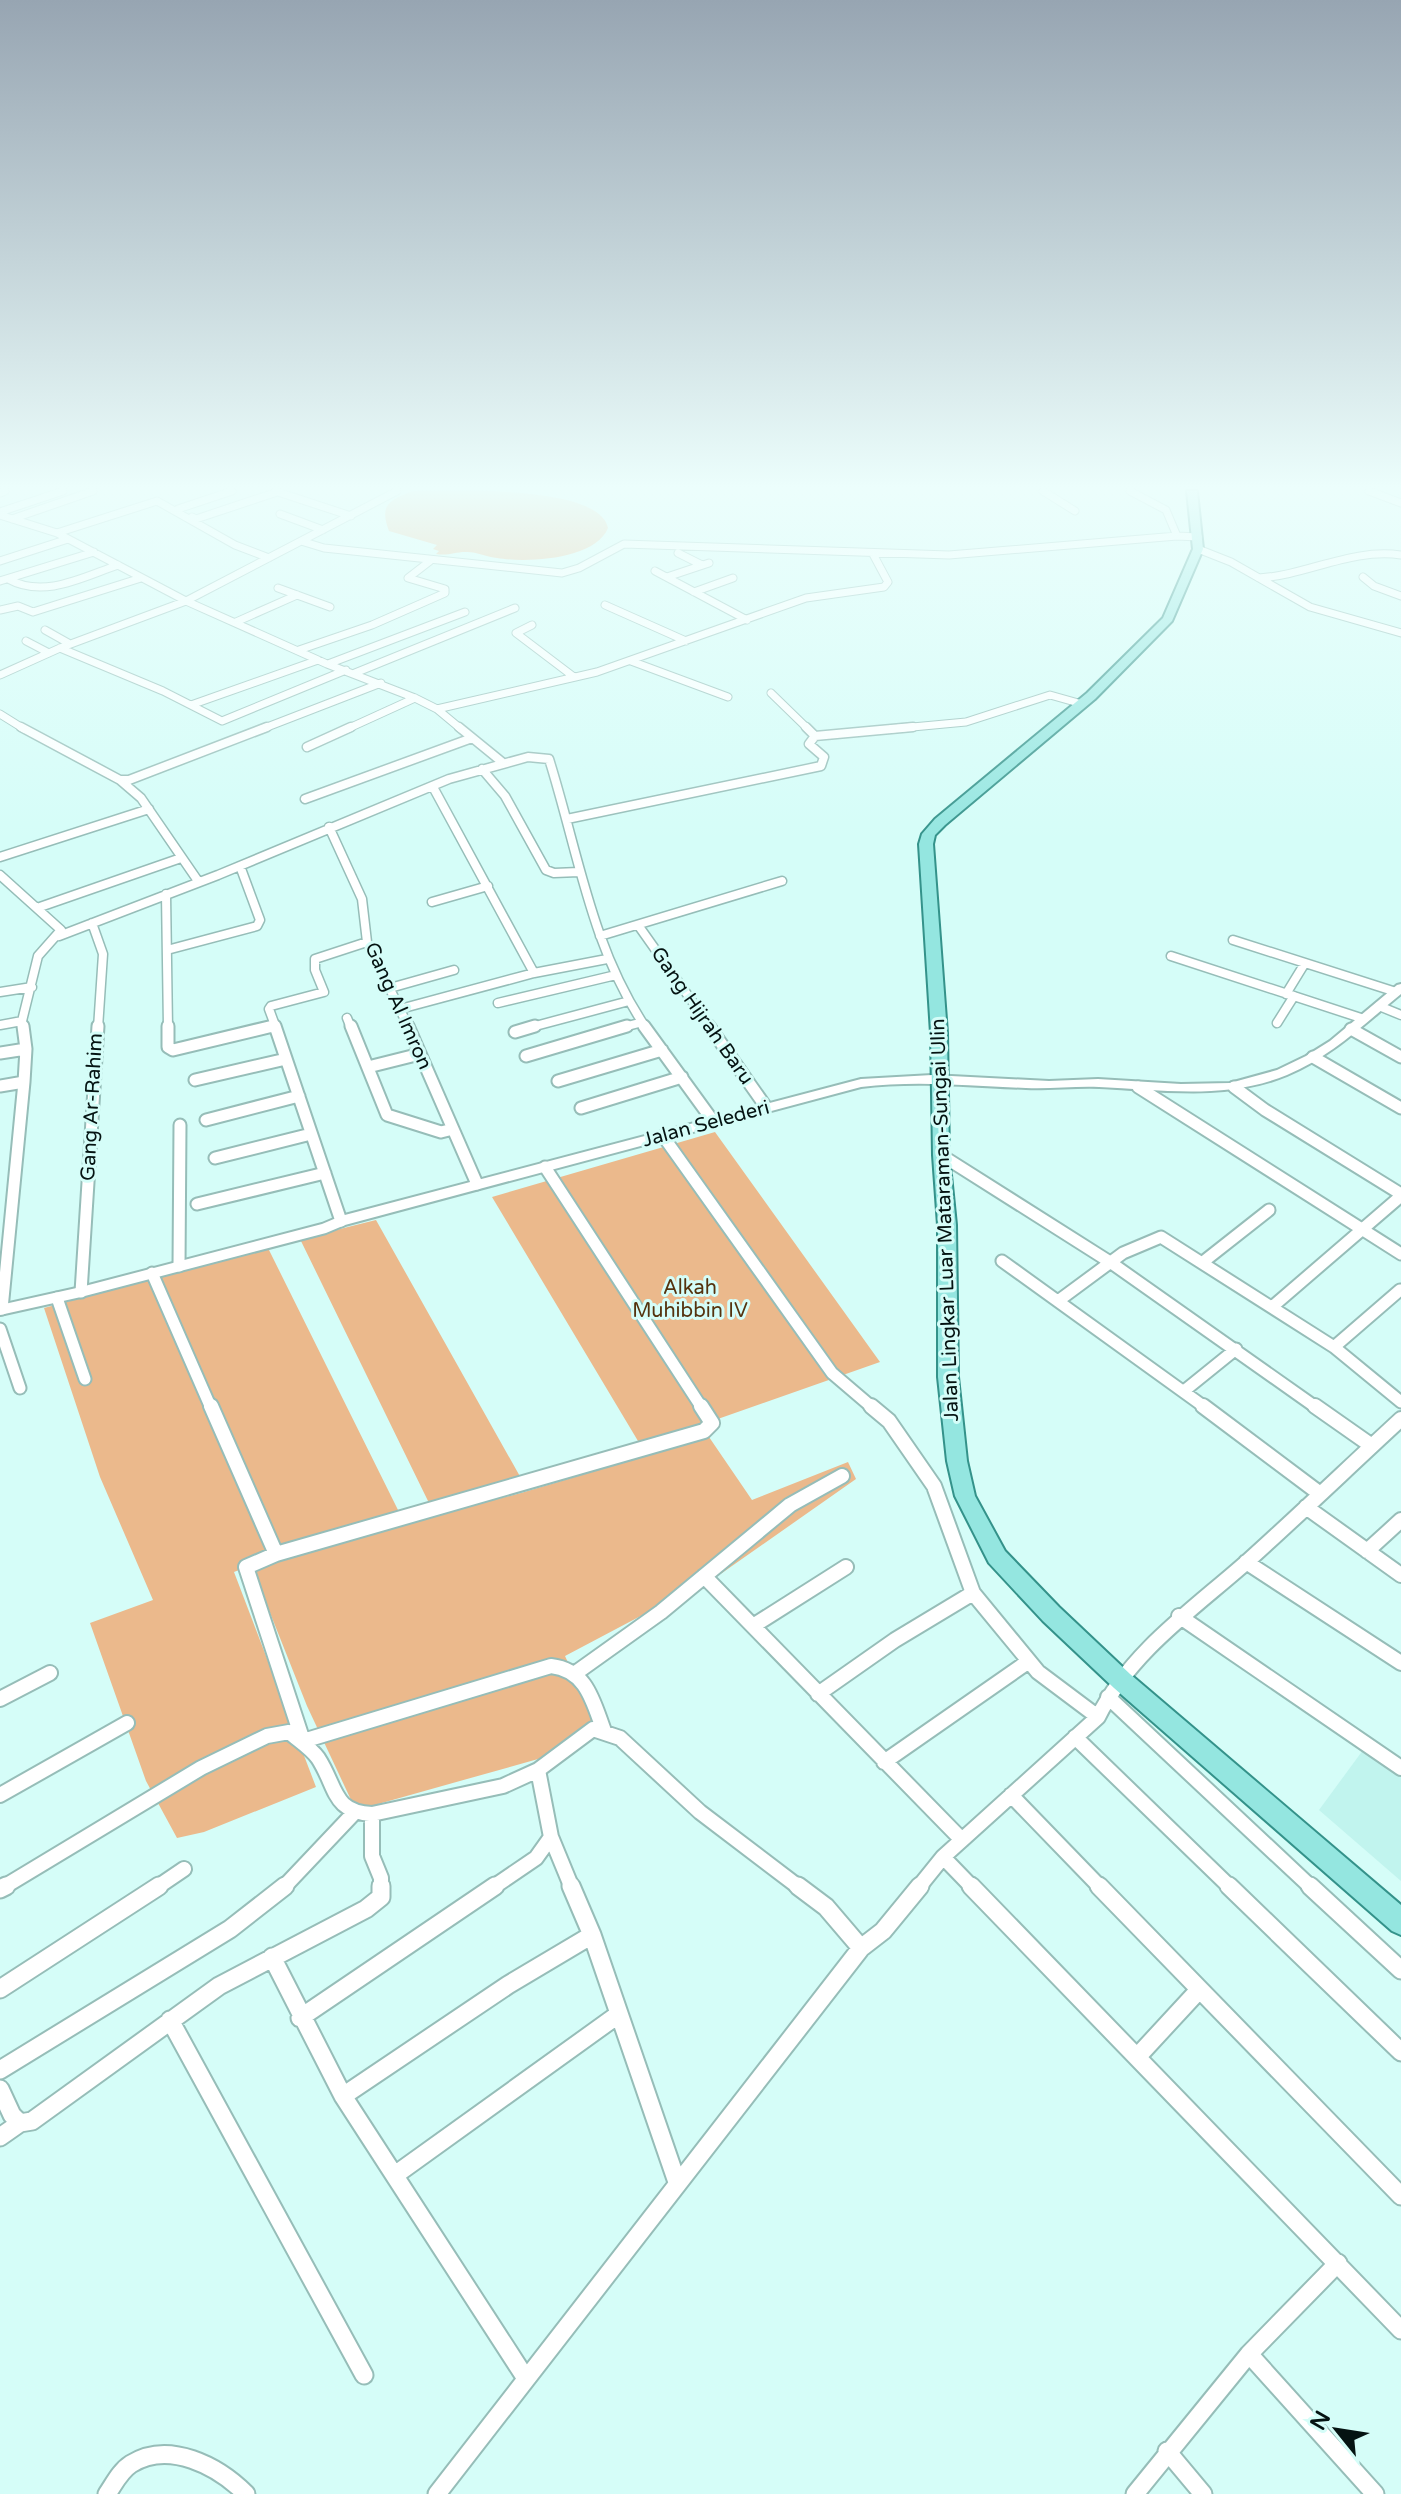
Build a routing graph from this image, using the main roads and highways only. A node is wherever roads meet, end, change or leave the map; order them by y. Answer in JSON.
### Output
{"nodes":[{"id":1,"x":1173,"y":607,"type":"edge"},
{"id":2,"x":1401,"y":1922,"type":"edge"}],
"edges":[{"from":1,"to":2,"type":"main road","name":"Jalan Lingkar Luar Mataraman-Sungai Ulin"}]}
